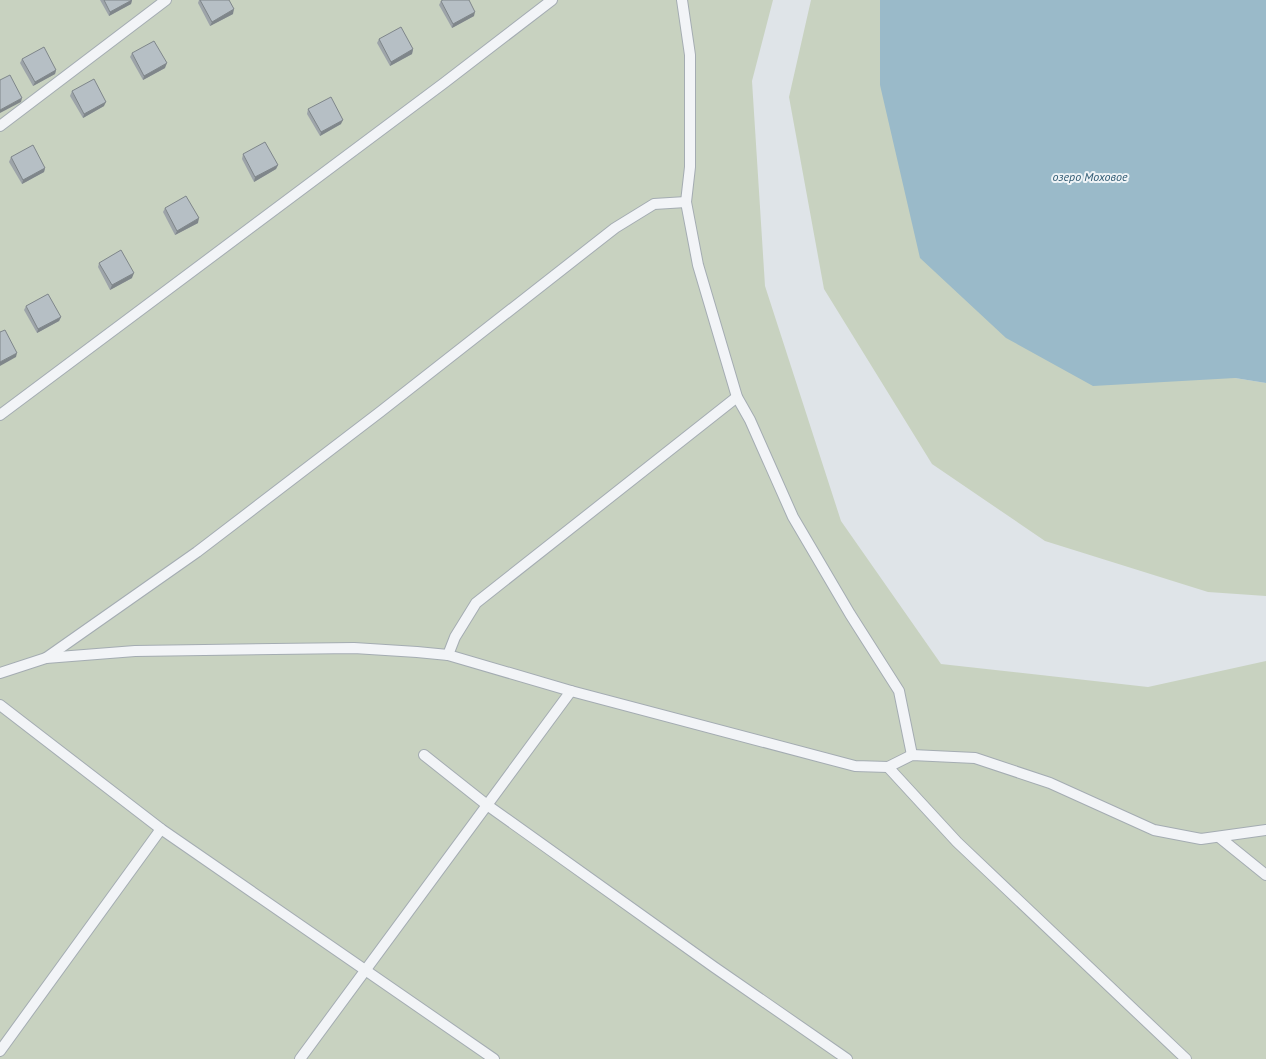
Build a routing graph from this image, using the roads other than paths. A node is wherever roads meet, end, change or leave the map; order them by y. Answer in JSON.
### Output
{"nodes":[{"id":1,"x":166,"y":0,"type":"edge"},
{"id":2,"x":552,"y":0,"type":"edge"},
{"id":3,"x":682,"y":0,"type":"edge"},
{"id":4,"x":0,"y":126,"type":"edge"},
{"id":5,"x":686,"y":202,"type":"junction"},
{"id":6,"x":736,"y":397,"type":"junction"},
{"id":7,"x":0,"y":415,"type":"edge"},
{"id":8,"x":448,"y":655,"type":"junction"},
{"id":9,"x":46,"y":658,"type":"junction"},
{"id":10,"x":0,"y":673,"type":"edge"},
{"id":11,"x":571,"y":691,"type":"junction"},
{"id":12,"x":0,"y":705,"type":"edge"},
{"id":13,"x":424,"y":755,"type":"dead end"},
{"id":14,"x":912,"y":755,"type":"junction"},
{"id":15,"x":888,"y":767,"type":"junction"},
{"id":16,"x":487,"y":805,"type":"junction"},
{"id":17,"x":161,"y":829,"type":"junction"},
{"id":18,"x":1266,"y":830,"type":"edge"},
{"id":19,"x":1219,"y":837,"type":"junction"},
{"id":20,"x":1266,"y":875,"type":"edge"},
{"id":21,"x":366,"y":970,"type":"junction"},
{"id":22,"x":0,"y":1051,"type":"edge"},
{"id":23,"x":300,"y":1059,"type":"edge"},
{"id":24,"x":494,"y":1059,"type":"edge"},
{"id":25,"x":847,"y":1059,"type":"edge"},
{"id":26,"x":1186,"y":1059,"type":"edge"}],
"edges":[{"from":1,"to":4,"type":"lane"},
{"from":2,"to":7,"type":"lane"},
{"from":3,"to":5,"type":"lane"},
{"from":5,"to":6,"type":"lane"},
{"from":5,"to":9,"type":"lane"},
{"from":6,"to":8,"type":"lane"},
{"from":6,"to":14,"type":"lane"},
{"from":8,"to":9,"type":"lane"},
{"from":8,"to":11,"type":"lane"},
{"from":9,"to":10,"type":"lane"},
{"from":11,"to":15,"type":"lane"},
{"from":11,"to":16,"type":"lane"},
{"from":12,"to":17,"type":"lane"},
{"from":13,"to":16,"type":"lane"},
{"from":14,"to":15,"type":"lane"},
{"from":14,"to":19,"type":"lane"},
{"from":15,"to":26,"type":"lane"},
{"from":16,"to":21,"type":"lane"},
{"from":16,"to":25,"type":"lane"},
{"from":17,"to":21,"type":"lane"},
{"from":17,"to":22,"type":"lane"},
{"from":18,"to":19,"type":"lane"},
{"from":19,"to":20,"type":"lane"},
{"from":21,"to":23,"type":"lane"},
{"from":21,"to":24,"type":"lane"}]}
